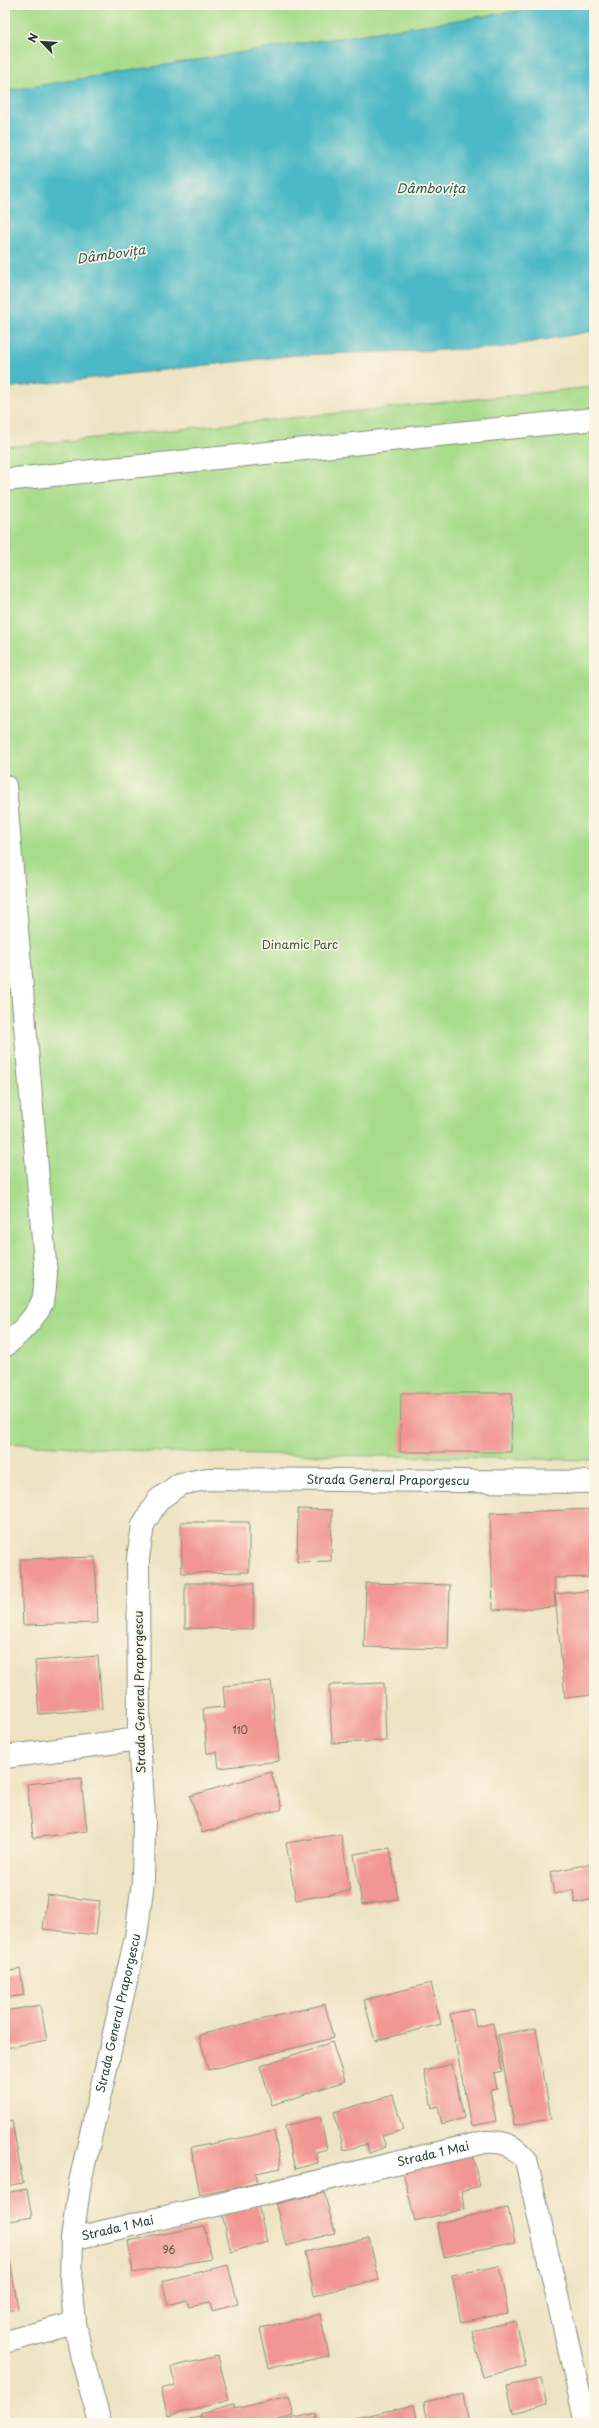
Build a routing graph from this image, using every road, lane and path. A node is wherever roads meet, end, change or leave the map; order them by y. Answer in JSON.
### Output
{"nodes":[{"id":1,"x":594,"y":419,"type":"edge"},
{"id":2,"x":5,"y":480,"type":"edge"},
{"id":3,"x":5,"y":786,"type":"edge"},
{"id":4,"x":5,"y":1346,"type":"edge"},
{"id":5,"x":594,"y":1482,"type":"edge"},
{"id":6,"x":139,"y":1739,"type":"junction"},
{"id":7,"x":5,"y":1758,"type":"edge"},
{"id":8,"x":72,"y":2239,"type":"junction"},
{"id":9,"x":75,"y":2323,"type":"junction"},
{"id":10,"x":5,"y":2342,"type":"edge"},
{"id":11,"x":100,"y":2423,"type":"edge"},
{"id":12,"x":586,"y":2423,"type":"edge"}],
"edges":[{"from":1,"to":2,"type":"street"},
{"from":3,"to":4,"type":"street"},
{"from":5,"to":6,"type":"street","name":"Strada General Praporgescu"},
{"from":6,"to":7,"type":"street"},
{"from":6,"to":8,"type":"street","name":"Strada General Praporgescu"},
{"from":8,"to":9,"type":"street","name":"Strada General Praporgescu"},
{"from":8,"to":12,"type":"street","name":"Strada 1 Mai"},
{"from":9,"to":10,"type":"street"},
{"from":9,"to":11,"type":"street","name":"Strada General Praporgescu"}]}
